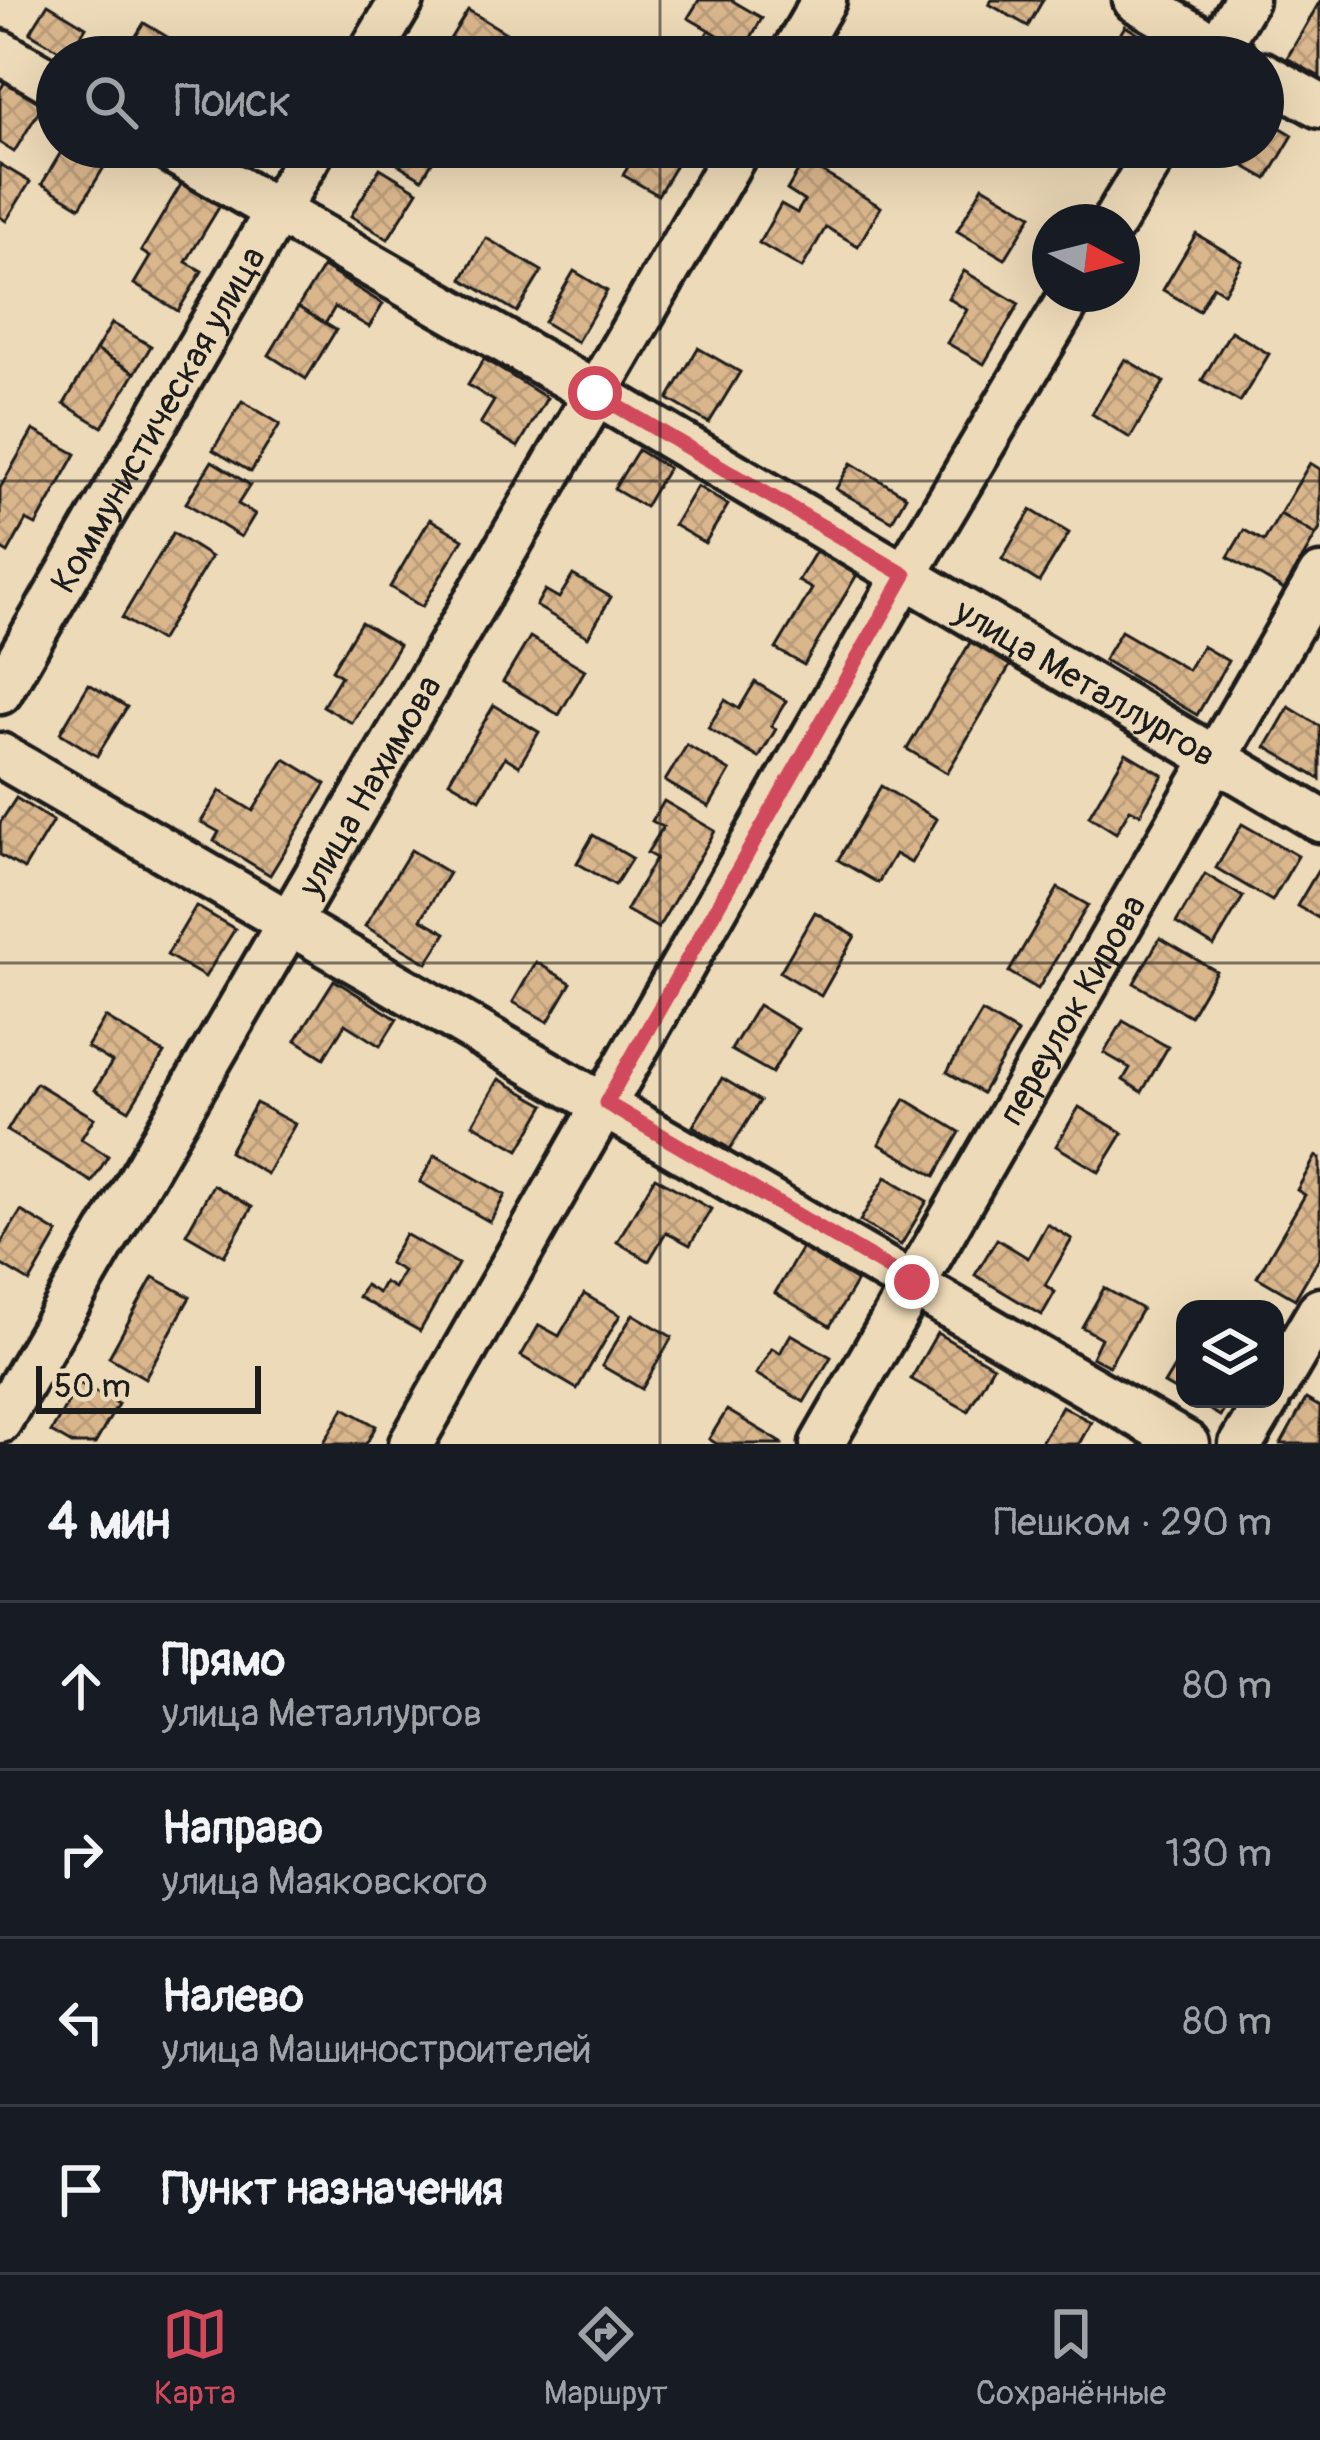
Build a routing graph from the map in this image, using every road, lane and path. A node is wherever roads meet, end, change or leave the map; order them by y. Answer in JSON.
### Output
{"nodes":[{"id":1,"x":402,"y":0,"type":"edge"},
{"id":2,"x":824,"y":0,"type":"edge"},
{"id":3,"x":1135,"y":0,"type":"edge"},
{"id":4,"x":1246,"y":0,"type":"edge"},
{"id":5,"x":381,"y":36,"type":"edge"},
{"id":6,"x":803,"y":36,"type":"edge"},
{"id":7,"x":1192,"y":36,"type":"edge"},
{"id":8,"x":1229,"y":36,"type":"edge"},
{"id":9,"x":0,"y":52,"type":"edge"},
{"id":10,"x":36,"y":73,"type":"edge"},
{"id":11,"x":1284,"y":86,"type":"edge"},
{"id":12,"x":1320,"y":106,"type":"edge"},
{"id":13,"x":201,"y":168,"type":"edge"},
{"id":14,"x":302,"y":168,"type":"edge"},
{"id":15,"x":727,"y":168,"type":"edge"},
{"id":16,"x":1146,"y":168,"type":"edge"},
{"id":17,"x":1125,"y":204,"type":"edge"},
{"id":18,"x":276,"y":211,"type":"junction"},
{"id":19,"x":1061,"y":312,"type":"edge"},
{"id":20,"x":595,"y":393,"type":"junction"},
{"id":21,"x":905,"y":575,"type":"junction"},
{"id":22,"x":1320,"y":576,"type":"edge"},
{"id":23,"x":0,"y":692,"type":"edge"},
{"id":24,"x":0,"y":755,"type":"edge"},
{"id":25,"x":1215,"y":757,"type":"junction"},
{"id":26,"x":1320,"y":820,"type":"edge"},
{"id":27,"x":291,"y":922,"type":"junction"},
{"id":28,"x":606,"y":1103,"type":"junction"},
{"id":29,"x":912,"y":1282,"type":"junction"},
{"id":30,"x":1320,"y":1310,"type":"edge"},
{"id":31,"x":1284,"y":1372,"type":"edge"},
{"id":32,"x":1263,"y":1408,"type":"edge"},
{"id":33,"x":0,"y":1421,"type":"edge"},
{"id":34,"x":411,"y":1444,"type":"edge"},
{"id":35,"x":822,"y":1444,"type":"edge"},
{"id":36,"x":1187,"y":1444,"type":"edge"},
{"id":37,"x":1241,"y":1444,"type":"edge"}],
"edges":[{"from":1,"to":5,"type":"street"},
{"from":2,"to":6,"type":"street"},
{"from":3,"to":7,"type":"street"},
{"from":4,"to":8,"type":"street"},
{"from":9,"to":10,"type":"street"},
{"from":11,"to":12,"type":"street"},
{"from":13,"to":18,"type":"street","name":"улица Металлургов"},
{"from":14,"to":18,"type":"street","name":"Коммунистическая улица"},
{"from":15,"to":20,"type":"street","name":"улица Нахимова"},
{"from":16,"to":17,"type":"street"},
{"from":18,"to":20,"type":"street","name":"улица Металлургов"},
{"from":18,"to":23,"type":"street","name":"Коммунистическая улица"},
{"from":19,"to":21,"type":"street"},
{"from":20,"to":21,"type":"street","name":"улица Металлургов"},
{"from":20,"to":27,"type":"street","name":"улица Нахимова"},
{"from":21,"to":25,"type":"street","name":"улица Металлургов"},
{"from":21,"to":28,"type":"street"},
{"from":22,"to":25,"type":"street","name":"переулок Кирова"},
{"from":24,"to":27,"type":"street"},
{"from":25,"to":26,"type":"street","name":"улица Металлургов"},
{"from":25,"to":29,"type":"street","name":"переулок Кирова"},
{"from":27,"to":28,"type":"street"},
{"from":27,"to":33,"type":"street","name":"улица Нахимова"},
{"from":28,"to":29,"type":"street"},
{"from":28,"to":34,"type":"street"},
{"from":29,"to":35,"type":"street","name":"переулок Кирова"},
{"from":29,"to":36,"type":"street"},
{"from":30,"to":31,"type":"street"},
{"from":32,"to":37,"type":"street"}]}
